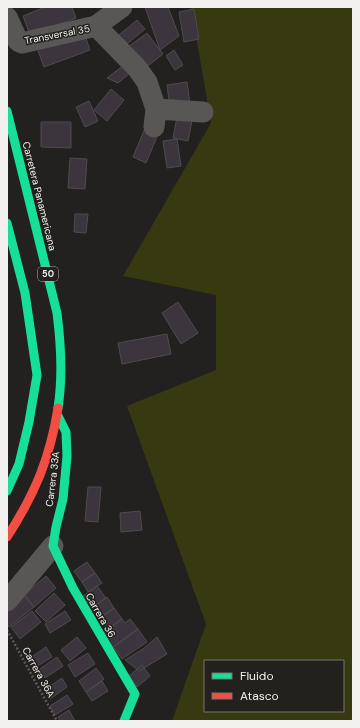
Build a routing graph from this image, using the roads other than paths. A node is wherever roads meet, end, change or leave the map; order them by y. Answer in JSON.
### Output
{"nodes":[{"id":1,"x":122,"y":7,"type":"edge"},
{"id":2,"x":7,"y":16,"type":"edge"},
{"id":3,"x":96,"y":26,"type":"junction"},
{"id":4,"x":7,"y":111,"type":"edge"},
{"id":5,"x":204,"y":112,"type":"dead end"},
{"id":6,"x":7,"y":223,"type":"edge"},
{"id":7,"x":58,"y":416,"type":"junction"},
{"id":8,"x":7,"y":490,"type":"edge"},
{"id":9,"x":7,"y":537,"type":"edge"},
{"id":10,"x":53,"y":546,"type":"junction"},
{"id":11,"x":7,"y":601,"type":"edge"},
{"id":12,"x":124,"y":721,"type":"edge"}],
"edges":[{"from":1,"to":3,"type":"street"},
{"from":2,"to":3,"type":"street","name":"Transversal 35"},
{"from":3,"to":5,"type":"street","name":"Transversal 35"},
{"from":4,"to":7,"type":"main road","name":"Carretera Panamericana","number":"50"},
{"from":6,"to":8,"type":"main road"},
{"from":7,"to":9,"type":"main road","name":"Carretera Panamericana","number":"50"},
{"from":7,"to":10,"type":"main road","name":"Carrera 33A"},
{"from":10,"to":11,"type":"street"},
{"from":10,"to":12,"type":"main road","name":"Carrera 36"}]}
